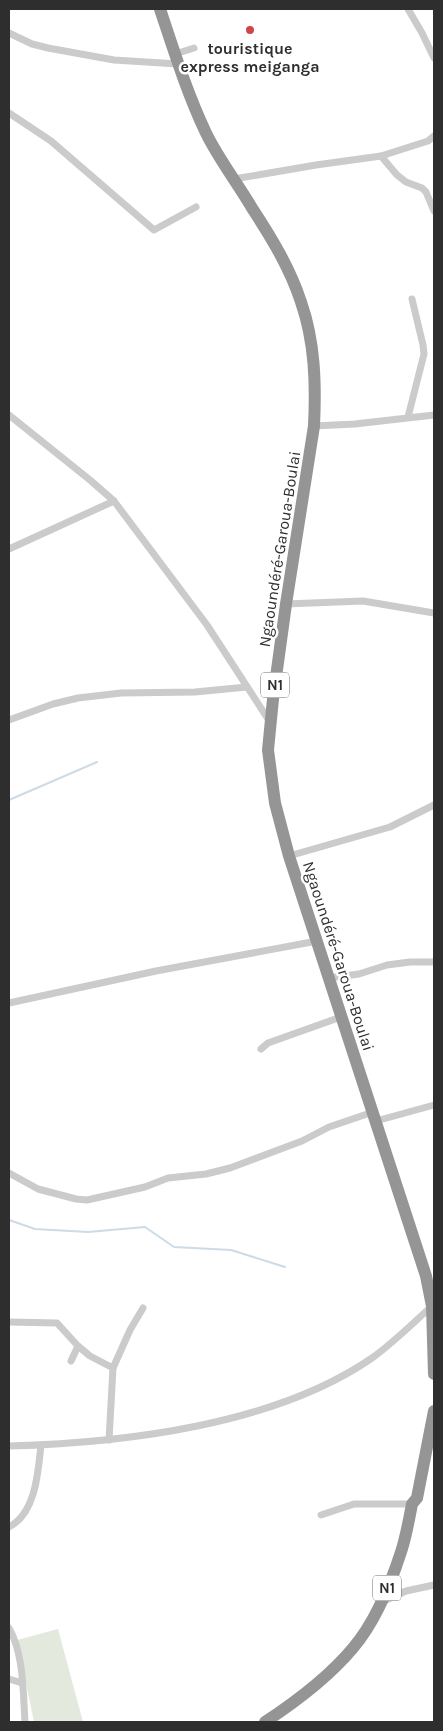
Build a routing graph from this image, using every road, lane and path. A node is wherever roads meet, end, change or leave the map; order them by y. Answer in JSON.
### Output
{"nodes":[{"id":1,"x":160,"y":9,"type":"edge"},
{"id":2,"x":408,"y":9,"type":"edge"},
{"id":3,"x":9,"y":33,"type":"edge"},
{"id":4,"x":194,"y":48,"type":"dead end"},
{"id":5,"x":434,"y":58,"type":"edge"},
{"id":6,"x":176,"y":59,"type":"junction"},
{"id":7,"x":9,"y":113,"type":"edge"},
{"id":8,"x":434,"y":136,"type":"edge"},
{"id":9,"x":381,"y":156,"type":"junction"},
{"id":10,"x":234,"y":179,"type":"junction"},
{"id":11,"x":196,"y":207,"type":"dead end"},
{"id":12,"x":434,"y":211,"type":"edge"},
{"id":13,"x":412,"y":299,"type":"dead end"},
{"id":14,"x":434,"y":415,"type":"edge"},
{"id":15,"x":9,"y":416,"type":"edge"},
{"id":16,"x":408,"y":417,"type":"junction"},
{"id":17,"x":314,"y":426,"type":"junction"},
{"id":18,"x":114,"y":501,"type":"junction"},
{"id":19,"x":9,"y":549,"type":"edge"},
{"id":20,"x":286,"y":604,"type":"junction"},
{"id":21,"x":434,"y":613,"type":"edge"},
{"id":22,"x":247,"y":687,"type":"junction"},
{"id":23,"x":9,"y":720,"type":"edge"},
{"id":24,"x":271,"y":722,"type":"junction"},
{"id":25,"x":434,"y":805,"type":"edge"},
{"id":26,"x":289,"y":856,"type":"junction"},
{"id":27,"x":317,"y":941,"type":"junction"},
{"id":28,"x":434,"y":962,"type":"edge"},
{"id":29,"x":329,"y":978,"type":"junction"},
{"id":30,"x":9,"y":1003,"type":"edge"},
{"id":31,"x":341,"y":1017,"type":"junction"},
{"id":32,"x":261,"y":1050,"type":"dead end"},
{"id":33,"x":434,"y":1105,"type":"edge"},
{"id":34,"x":374,"y":1117,"type":"junction"},
{"id":35,"x":9,"y":1173,"type":"edge"},
{"id":36,"x":433,"y":1306,"type":"edge"},
{"id":37,"x":143,"y":1308,"type":"dead end"},
{"id":38,"x":9,"y":1322,"type":"edge"},
{"id":39,"x":78,"y":1346,"type":"junction"},
{"id":40,"x":71,"y":1361,"type":"dead end"},
{"id":41,"x":113,"y":1368,"type":"junction"},
{"id":42,"x":434,"y":1374,"type":"edge"},
{"id":43,"x":434,"y":1410,"type":"edge"},
{"id":44,"x":109,"y":1440,"type":"junction"},
{"id":45,"x":41,"y":1445,"type":"junction"},
{"id":46,"x":9,"y":1446,"type":"edge"},
{"id":47,"x":412,"y":1504,"type":"junction"},
{"id":48,"x":321,"y":1515,"type":"dead end"},
{"id":49,"x":9,"y":1527,"type":"edge"},
{"id":50,"x":434,"y":1585,"type":"edge"},
{"id":51,"x":382,"y":1603,"type":"junction"},
{"id":52,"x":9,"y":1628,"type":"edge"},
{"id":53,"x":9,"y":1679,"type":"edge"},
{"id":54,"x":22,"y":1683,"type":"junction"},
{"id":55,"x":25,"y":1722,"type":"edge"},
{"id":56,"x":265,"y":1722,"type":"edge"}],
"edges":[{"from":1,"to":6,"type":"highway","name":"Ngaoundéré-Garoua-Boulai","number":"N1"},
{"from":2,"to":5,"type":"street"},
{"from":3,"to":6,"type":"street"},
{"from":4,"to":6,"type":"street"},
{"from":6,"to":10,"type":"highway","name":"Ngaoundéré-Garoua-Boulai","number":"N1"},
{"from":7,"to":11,"type":"street"},
{"from":8,"to":9,"type":"street"},
{"from":9,"to":10,"type":"street"},
{"from":9,"to":12,"type":"street"},
{"from":10,"to":17,"type":"highway","name":"Ngaoundéré-Garoua-Boulai","number":"N1"},
{"from":13,"to":16,"type":"street"},
{"from":14,"to":16,"type":"street"},
{"from":15,"to":18,"type":"street"},
{"from":16,"to":17,"type":"street"},
{"from":17,"to":20,"type":"highway","name":"Ngaoundéré-Garoua-Boulai","number":"N1"},
{"from":18,"to":19,"type":"street"},
{"from":18,"to":22,"type":"street"},
{"from":20,"to":21,"type":"street"},
{"from":20,"to":24,"type":"highway","name":"Ngaoundéré-Garoua-Boulai","number":"N1"},
{"from":22,"to":23,"type":"street"},
{"from":22,"to":24,"type":"street"},
{"from":24,"to":26,"type":"highway","name":"Ngaoundéré-Garoua-Boulai","number":"N1"},
{"from":25,"to":26,"type":"street"},
{"from":26,"to":27,"type":"highway","name":"Ngaoundéré-Garoua-Boulai","number":"N1"},
{"from":27,"to":29,"type":"highway","name":"Ngaoundéré-Garoua-Boulai","number":"N1"},
{"from":27,"to":30,"type":"street"},
{"from":28,"to":29,"type":"street"},
{"from":29,"to":31,"type":"highway","name":"Ngaoundéré-Garoua-Boulai","number":"N1"},
{"from":31,"to":32,"type":"street"},
{"from":31,"to":34,"type":"highway","name":"Ngaoundéré-Garoua-Boulai","number":"N1"},
{"from":33,"to":34,"type":"street"},
{"from":34,"to":35,"type":"street"},
{"from":34,"to":36,"type":"highway","name":"Ngaoundéré-Garoua-Boulai","number":"N1"},
{"from":36,"to":42,"type":"highway","name":"Ngaoundéré-Garoua-Boulai","number":"N1"},
{"from":36,"to":44,"type":"street"},
{"from":37,"to":41,"type":"street"},
{"from":38,"to":39,"type":"street"},
{"from":39,"to":40,"type":"street"},
{"from":39,"to":41,"type":"street"},
{"from":41,"to":44,"type":"street"},
{"from":43,"to":47,"type":"highway","number":"N1"},
{"from":44,"to":45,"type":"street"},
{"from":45,"to":46,"type":"street"},
{"from":45,"to":49,"type":"street"},
{"from":47,"to":48,"type":"street"},
{"from":47,"to":51,"type":"highway","number":"N1"},
{"from":50,"to":51,"type":"street"},
{"from":51,"to":56,"type":"highway","number":"N1"},
{"from":52,"to":54,"type":"street"},
{"from":53,"to":54,"type":"street"},
{"from":54,"to":55,"type":"street"}]}
